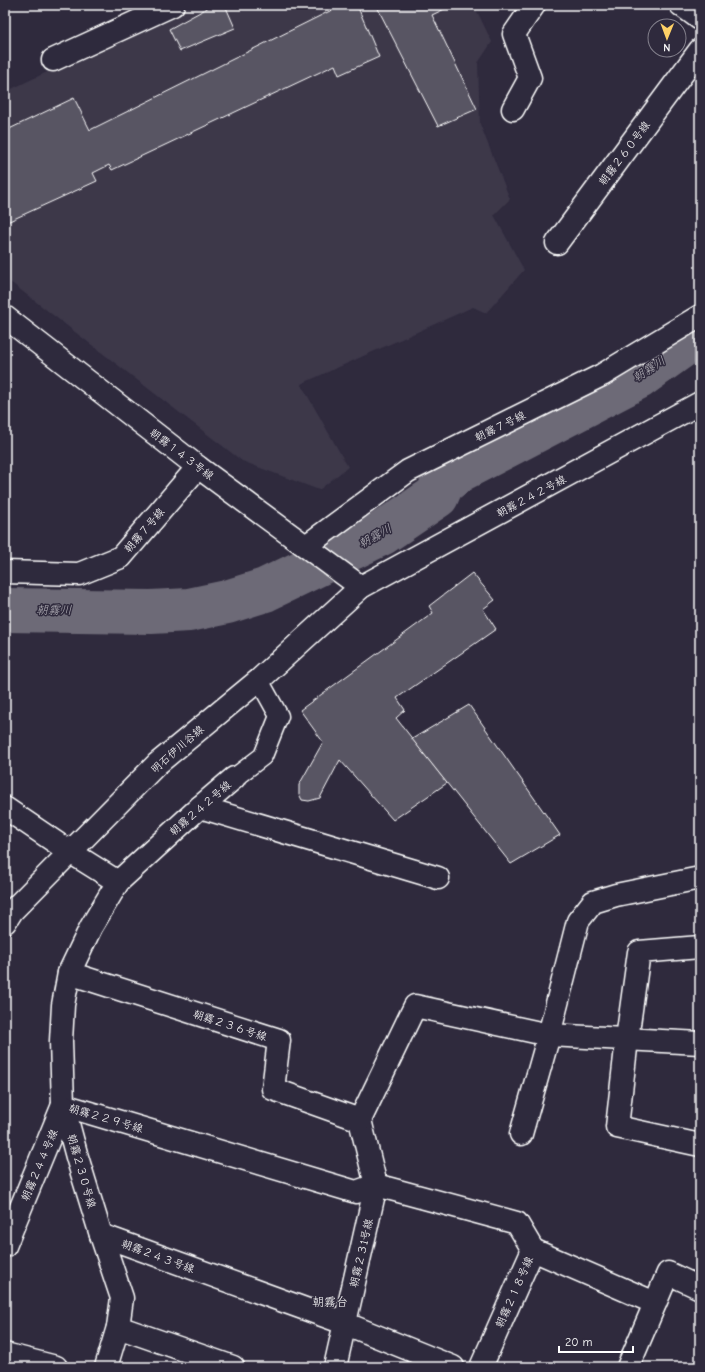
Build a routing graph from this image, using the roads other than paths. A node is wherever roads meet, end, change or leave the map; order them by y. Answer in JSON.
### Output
{"nodes":[{"id":1,"x":172,"y":5,"type":"edge"},
{"id":2,"x":534,"y":5,"type":"edge"},
{"id":3,"x":681,"y":5,"type":"edge"},
{"id":4,"x":700,"y":20,"type":"edge"},
{"id":5,"x":53,"y":60,"type":"dead end"},
{"id":6,"x":697,"y":61,"type":"edge"},
{"id":7,"x":513,"y":109,"type":"dead end"},
{"id":8,"x":557,"y":243,"type":"dead end"},
{"id":9,"x":700,"y":316,"type":"edge"},
{"id":10,"x":5,"y":317,"type":"edge"},
{"id":11,"x":700,"y":403,"type":"edge"},
{"id":12,"x":198,"y":467,"type":"junction"},
{"id":13,"x":311,"y":549,"type":"junction"},
{"id":14,"x":5,"y":572,"type":"edge"},
{"id":15,"x":361,"y":588,"type":"junction"},
{"id":16,"x":259,"y":680,"type":"junction"},
{"id":17,"x":234,"y":778,"type":"joint"},
{"id":18,"x":200,"y":807,"type":"junction"},
{"id":19,"x":5,"y":808,"type":"edge"},
{"id":20,"x":70,"y":852,"type":"junction"},
{"id":21,"x":438,"y":878,"type":"dead end"},
{"id":22,"x":700,"y":878,"type":"edge"},
{"id":23,"x":118,"y":882,"type":"junction"},
{"id":24,"x":5,"y":922,"type":"edge"},
{"id":25,"x":700,"y":947,"type":"edge"},
{"id":26,"x":69,"y":973,"type":"junction"},
{"id":27,"x":549,"y":1035,"type":"junction"},
{"id":28,"x":627,"y":1039,"type":"junction"},
{"id":29,"x":700,"y":1043,"type":"edge"},
{"id":30,"x":63,"y":1105,"type":"junction"},
{"id":31,"x":360,"y":1120,"type":"junction"},
{"id":32,"x":521,"y":1134,"type":"dead end"},
{"id":33,"x":700,"y":1145,"type":"edge"},
{"id":34,"x":376,"y":1185,"type":"junction"},
{"id":35,"x":101,"y":1235,"type":"junction"},
{"id":36,"x":5,"y":1246,"type":"edge"},
{"id":37,"x":533,"y":1250,"type":"junction"},
{"id":38,"x":700,"y":1288,"type":"edge"},
{"id":39,"x":655,"y":1303,"type":"junction"},
{"id":40,"x":344,"y":1323,"type":"junction"},
{"id":41,"x":118,"y":1327,"type":"junction"},
{"id":42,"x":5,"y":1354,"type":"edge"},
{"id":43,"x":56,"y":1367,"type":"edge"},
{"id":44,"x":106,"y":1367,"type":"edge"},
{"id":45,"x":233,"y":1367,"type":"edge"},
{"id":46,"x":335,"y":1367,"type":"edge"},
{"id":47,"x":453,"y":1367,"type":"edge"},
{"id":48,"x":481,"y":1367,"type":"edge"},
{"id":49,"x":628,"y":1367,"type":"edge"}],
"edges":[{"from":1,"to":5,"type":"street"},
{"from":2,"to":7,"type":"street"},
{"from":3,"to":4,"type":"street"},
{"from":6,"to":8,"type":"street","name":"朝霧２６０号線"},
{"from":9,"to":13,"type":"street","name":"朝霧７号線"},
{"from":10,"to":12,"type":"street","name":"朝霧１４３号線"},
{"from":11,"to":15,"type":"street","name":"朝霧２４２号線"},
{"from":12,"to":13,"type":"street","name":"朝霧１４３号線"},
{"from":12,"to":14,"type":"street","name":"朝霧７号線"},
{"from":13,"to":15,"type":"street","name":"朝霧１４３号線"},
{"from":15,"to":16,"type":"street","name":"明石伊川谷線"},
{"from":16,"to":17,"type":"street","name":"朝霧２４２号線"},
{"from":16,"to":20,"type":"street","name":"明石伊川谷線"},
{"from":17,"to":18,"type":"street","name":"朝霧２４２号線"},
{"from":18,"to":21,"type":"street"},
{"from":18,"to":23,"type":"street","name":"朝霧２４２号線"},
{"from":19,"to":20,"type":"street"},
{"from":20,"to":23,"type":"street"},
{"from":20,"to":24,"type":"street","name":"明石伊川谷線"},
{"from":22,"to":27,"type":"street"},
{"from":23,"to":26,"type":"street","name":"朝霧２２９号線"},
{"from":25,"to":28,"type":"street"},
{"from":26,"to":30,"type":"street","name":"朝霧２２９号線"},
{"from":26,"to":31,"type":"street","name":"朝霧２３６号線"},
{"from":27,"to":28,"type":"street"},
{"from":27,"to":31,"type":"street"},
{"from":27,"to":32,"type":"street"},
{"from":28,"to":29,"type":"street"},
{"from":28,"to":33,"type":"street"},
{"from":30,"to":34,"type":"street","name":"朝霧２２９号線"},
{"from":30,"to":35,"type":"street","name":"朝霧２３０号線"},
{"from":30,"to":36,"type":"street","name":"朝霧２４４号線"},
{"from":31,"to":34,"type":"street","name":"朝霧２３1号線"},
{"from":34,"to":37,"type":"street"},
{"from":34,"to":40,"type":"street","name":"朝霧２３1号線"},
{"from":35,"to":40,"type":"street","name":"朝霧２４３号線"},
{"from":35,"to":41,"type":"street","name":"朝霧２４３号線"},
{"from":37,"to":39,"type":"street","name":"朝霧２１８号線"},
{"from":37,"to":48,"type":"street","name":"朝霧２１８号線"},
{"from":38,"to":39,"type":"street"},
{"from":39,"to":49,"type":"street"},
{"from":40,"to":46,"type":"street","name":"朝霧２３1号線"},
{"from":40,"to":47,"type":"street","name":"朝霧２４３号線"},
{"from":41,"to":44,"type":"street","name":"朝霧２４３号線"},
{"from":41,"to":45,"type":"street"},
{"from":42,"to":43,"type":"street"}]}
